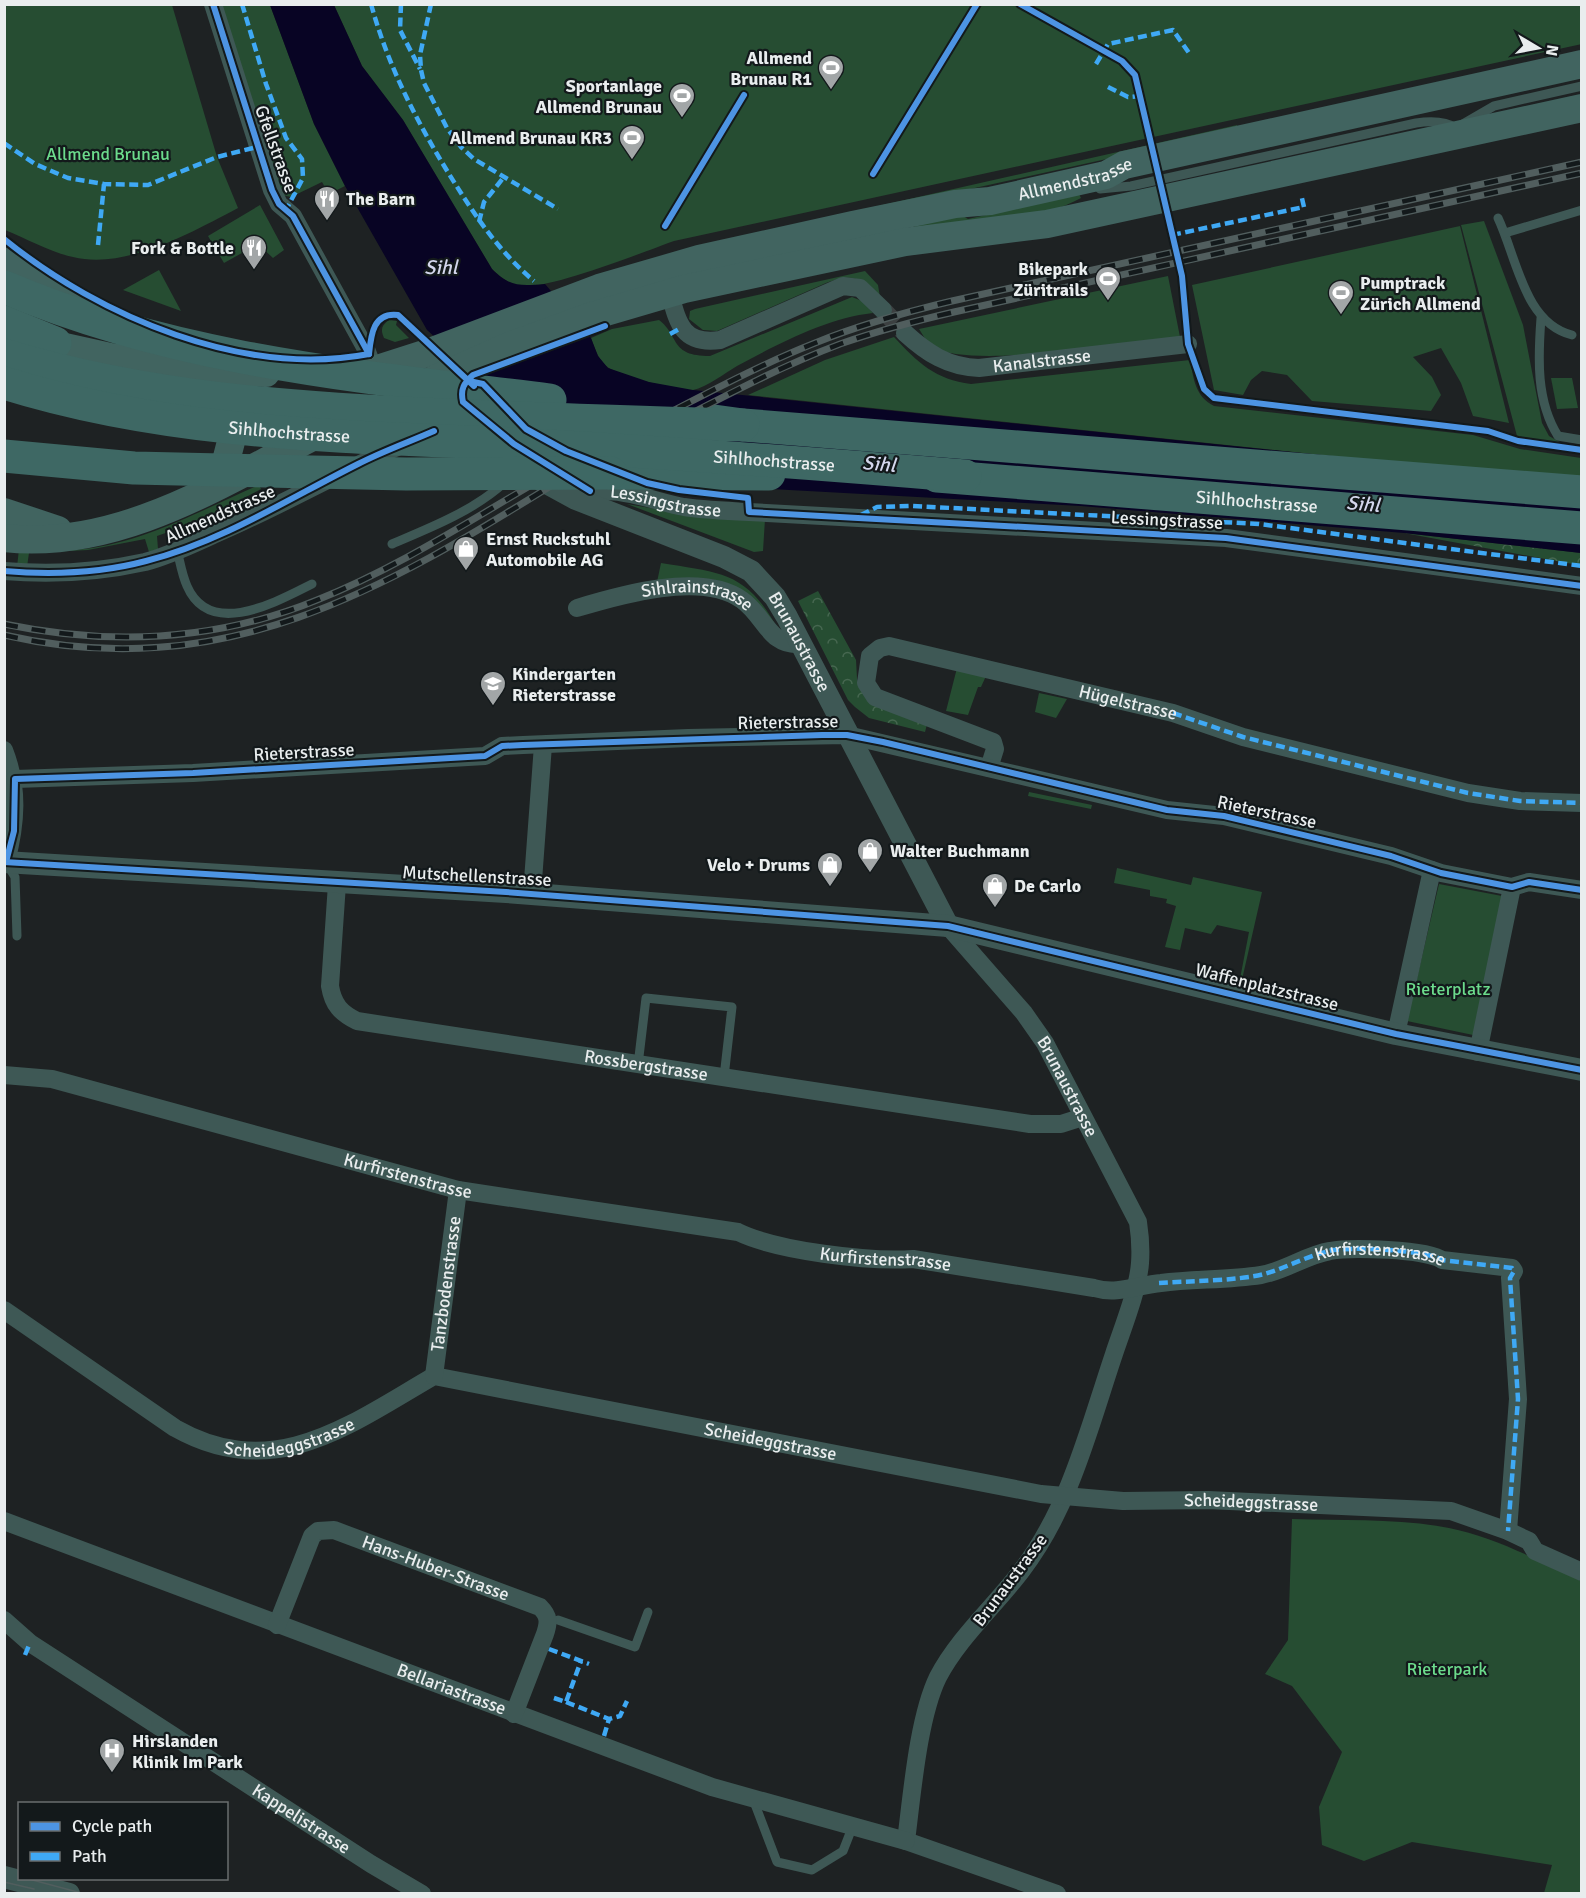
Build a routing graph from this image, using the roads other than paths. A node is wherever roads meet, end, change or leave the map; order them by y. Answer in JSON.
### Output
{"nodes":[{"id":1,"x":213,"y":4,"type":"edge"},
{"id":2,"x":1581,"y":64,"type":"edge"},
{"id":3,"x":1581,"y":86,"type":"edge"},
{"id":4,"x":1581,"y":108,"type":"edge"},
{"id":5,"x":1131,"y":186,"type":"junction"},
{"id":6,"x":990,"y":201,"type":"junction"},
{"id":7,"x":1581,"y":210,"type":"edge"},
{"id":8,"x":1498,"y":218,"type":"dead end"},
{"id":9,"x":1047,"y":225,"type":"junction"},
{"id":10,"x":1505,"y":233,"type":"junction"},
{"id":11,"x":4,"y":261,"type":"edge"},
{"id":12,"x":4,"y":286,"type":"edge"},
{"id":13,"x":670,"y":294,"type":"junction"},
{"id":14,"x":883,"y":310,"type":"tunnel mouth"},
{"id":15,"x":1541,"y":318,"type":"junction"},
{"id":16,"x":4,"y":322,"type":"edge"},
{"id":17,"x":905,"y":333,"type":"tunnel mouth"},
{"id":18,"x":1572,"y":335,"type":"dead end"},
{"id":19,"x":4,"y":336,"type":"edge"},
{"id":20,"x":55,"y":343,"type":"junction"},
{"id":21,"x":1188,"y":344,"type":"dead end"},
{"id":22,"x":4,"y":355,"type":"edge"},
{"id":23,"x":209,"y":370,"type":"junction"},
{"id":24,"x":374,"y":370,"type":"junction"},
{"id":25,"x":447,"y":374,"type":"junction"},
{"id":26,"x":4,"y":382,"type":"edge"},
{"id":27,"x":743,"y":425,"type":"junction"},
{"id":28,"x":327,"y":430,"type":"junction"},
{"id":29,"x":434,"y":431,"type":"junction"},
{"id":30,"x":1581,"y":440,"type":"edge"},
{"id":31,"x":487,"y":449,"type":"junction"},
{"id":32,"x":4,"y":456,"type":"edge"},
{"id":33,"x":523,"y":469,"type":"junction"},
{"id":34,"x":965,"y":476,"type":"junction"},
{"id":35,"x":220,"y":483,"type":"junction"},
{"id":36,"x":1581,"y":492,"type":"edge"},
{"id":37,"x":576,"y":499,"type":"junction"},
{"id":38,"x":4,"y":512,"type":"edge"},
{"id":39,"x":1581,"y":528,"type":"edge"},
{"id":40,"x":93,"y":533,"type":"junction"},
{"id":41,"x":4,"y":537,"type":"edge"},
{"id":42,"x":392,"y":544,"type":"dead end"},
{"id":43,"x":177,"y":550,"type":"junction"},
{"id":44,"x":4,"y":571,"type":"edge"},
{"id":45,"x":312,"y":584,"type":"dead end"},
{"id":46,"x":1581,"y":586,"type":"edge"},
{"id":47,"x":577,"y":608,"type":"dead end"},
{"id":48,"x":801,"y":644,"type":"junction"},
{"id":49,"x":847,"y":735,"type":"junction"},
{"id":50,"x":543,"y":745,"type":"junction"},
{"id":51,"x":4,"y":750,"type":"edge"},
{"id":52,"x":989,"y":768,"type":"junction"},
{"id":53,"x":15,"y":779,"type":"junction"},
{"id":54,"x":1581,"y":803,"type":"edge"},
{"id":55,"x":5,"y":862,"type":"edge"},
{"id":56,"x":1432,"y":870,"type":"junction"},
{"id":57,"x":338,"y":884,"type":"junction"},
{"id":58,"x":1512,"y":887,"type":"junction"},
{"id":59,"x":1581,"y":890,"type":"edge"},
{"id":60,"x":532,"y":894,"type":"junction"},
{"id":61,"x":948,"y":926,"type":"junction"},
{"id":62,"x":17,"y":936,"type":"dead end"},
{"id":63,"x":1396,"y":1034,"type":"junction"},
{"id":64,"x":1478,"y":1052,"type":"junction"},
{"id":65,"x":638,"y":1065,"type":"junction"},
{"id":66,"x":1581,"y":1070,"type":"edge"},
{"id":67,"x":4,"y":1075,"type":"edge"},
{"id":68,"x":724,"y":1077,"type":"junction"},
{"id":69,"x":1083,"y":1117,"type":"junction"},
{"id":70,"x":458,"y":1190,"type":"junction"},
{"id":71,"x":1134,"y":1288,"type":"junction"},
{"id":72,"x":4,"y":1310,"type":"edge"},
{"id":73,"x":434,"y":1376,"type":"junction"},
{"id":74,"x":1064,"y":1496,"type":"junction"},
{"id":75,"x":4,"y":1521,"type":"edge"},
{"id":76,"x":1508,"y":1531,"type":"junction"},
{"id":77,"x":1581,"y":1572,"type":"edge"},
{"id":78,"x":648,"y":1612,"type":"dead end"},
{"id":79,"x":4,"y":1620,"type":"edge"},
{"id":80,"x":558,"y":1620,"type":"dead end"},
{"id":81,"x":277,"y":1625,"type":"junction"},
{"id":82,"x":514,"y":1714,"type":"junction"},
{"id":83,"x":753,"y":1799,"type":"junction"},
{"id":84,"x":852,"y":1828,"type":"junction"},
{"id":85,"x":906,"y":1842,"type":"junction"},
{"id":86,"x":4,"y":1877,"type":"edge"},
{"id":87,"x":69,"y":1893,"type":"edge"},
{"id":88,"x":422,"y":1893,"type":"edge"},
{"id":89,"x":1057,"y":1893,"type":"edge"}],
"edges":[{"from":1,"to":24,"type":"street","name":"Gfellstrasse"},
{"from":2,"to":6,"type":"main road","name":"Allmendstrasse"},
{"from":3,"to":5,"type":"lane"},
{"from":4,"to":9,"type":"main road","name":"Allmendstrasse"},
{"from":5,"to":6,"type":"lane"},
{"from":5,"to":9,"type":"lane"},
{"from":6,"to":24,"type":"main road","name":"Allmendstrasse"},
{"from":7,"to":10,"type":"lane"},
{"from":8,"to":10,"type":"lane"},
{"from":9,"to":13,"type":"main road","name":"Allmendstrasse"},
{"from":10,"to":15,"type":"lane"},
{"from":11,"to":23,"type":"main road"},
{"from":12,"to":27,"type":"highway","bridge":true},
{"from":13,"to":14,"type":"street"},
{"from":13,"to":25,"type":"main road","name":"Allmendstrasse"},
{"from":15,"to":18,"type":"lane"},
{"from":15,"to":30,"type":"lane"},
{"from":16,"to":20,"type":"highway"},
{"from":17,"to":21,"type":"street","name":"Kanalstrasse"},
{"from":19,"to":20,"type":"main road"},
{"from":20,"to":23,"type":"main road"},
{"from":22,"to":27,"type":"highway","name":"Sihlhochstrasse","bridge":true},
{"from":23,"to":24,"type":"main road"},
{"from":23,"to":35,"type":"main road"},
{"from":25,"to":28,"type":"main road","name":"Allmendstrasse"},
{"from":25,"to":31,"type":"street","name":"Brunaustrasse"},
{"from":26,"to":34,"type":"highway","name":"Sihlhochstrasse","bridge":true},
{"from":27,"to":36,"type":"highway","name":"Sihlhochstrasse"},
{"from":28,"to":29,"type":"street"},
{"from":28,"to":35,"type":"main road","name":"Allmendstrasse"},
{"from":29,"to":31,"type":"street"},
{"from":29,"to":43,"type":"street","name":"Allmendstrasse"},
{"from":31,"to":33,"type":"street","name":"Brunaustrasse"},
{"from":32,"to":34,"type":"highway","bridge":true},
{"from":33,"to":37,"type":"street","name":"Brunaustrasse"},
{"from":33,"to":42,"type":"lane"},
{"from":34,"to":39,"type":"highway","name":"Sihlhochstrasse"},
{"from":35,"to":40,"type":"main road","name":"Allmendstrasse"},
{"from":37,"to":46,"type":"street","name":"Lessingstrasse"},
{"from":37,"to":48,"type":"street","name":"Brunaustrasse"},
{"from":38,"to":40,"type":"main road"},
{"from":40,"to":41,"type":"main road","name":"Allmendstrasse"},
{"from":43,"to":44,"type":"street","name":"Allmendstrasse"},
{"from":43,"to":45,"type":"lane"},
{"from":47,"to":48,"type":"street","name":"Sihlrainstrasse"},
{"from":48,"to":49,"type":"street","name":"Brunaustrasse"},
{"from":49,"to":50,"type":"street","name":"Rieterstrasse"},
{"from":49,"to":52,"type":"street","name":"Rieterstrasse"},
{"from":49,"to":61,"type":"street","name":"Brunaustrasse"},
{"from":50,"to":53,"type":"street","name":"Rieterstrasse"},
{"from":50,"to":60,"type":"street"},
{"from":51,"to":53,"type":"street"},
{"from":52,"to":54,"type":"street","name":"Hügelstrasse"},
{"from":52,"to":56,"type":"street","name":"Rieterstrasse"},
{"from":53,"to":55,"type":"street"},
{"from":55,"to":57,"type":"street","name":"Mutschellenstrasse"},
{"from":55,"to":62,"type":"lane"},
{"from":56,"to":58,"type":"street","name":"Rieterstrasse"},
{"from":56,"to":63,"type":"street"},
{"from":57,"to":60,"type":"street","name":"Mutschellenstrasse"},
{"from":57,"to":65,"type":"street","name":"Rossbergstrasse"},
{"from":58,"to":59,"type":"street","name":"Rieterstrasse"},
{"from":58,"to":64,"type":"street"},
{"from":60,"to":61,"type":"street","name":"Mutschellenstrasse"},
{"from":61,"to":63,"type":"street","name":"Waffenplatzstrasse"},
{"from":61,"to":69,"type":"street","name":"Brunaustrasse"},
{"from":63,"to":64,"type":"street","name":"Waffenplatzstrasse"},
{"from":64,"to":66,"type":"street","name":"Waffenplatzstrasse"},
{"from":65,"to":68,"type":"street","name":"Rossbergstrasse"},
{"from":65,"to":68,"type":"lane"},
{"from":67,"to":70,"type":"street","name":"Kurfirstenstrasse"},
{"from":68,"to":69,"type":"street","name":"Rossbergstrasse"},
{"from":69,"to":71,"type":"street","name":"Brunaustrasse"},
{"from":70,"to":71,"type":"street","name":"Kurfirstenstrasse"},
{"from":70,"to":73,"type":"street","name":"Tanzbodenstrasse"},
{"from":71,"to":74,"type":"street","name":"Brunaustrasse"},
{"from":71,"to":76,"type":"street","name":"Kurfirstenstrasse"},
{"from":72,"to":73,"type":"street","name":"Scheideggstrasse"},
{"from":73,"to":74,"type":"street","name":"Scheideggstrasse"},
{"from":74,"to":76,"type":"street","name":"Scheideggstrasse"},
{"from":74,"to":85,"type":"street","name":"Brunaustrasse"},
{"from":75,"to":81,"type":"street","name":"Bellariastrasse"},
{"from":76,"to":77,"type":"street","name":"Scheideggstrasse"},
{"from":78,"to":80,"type":"lane"},
{"from":79,"to":88,"type":"street","name":"Kappelistrasse"},
{"from":81,"to":82,"type":"street","name":"Bellariastrasse"},
{"from":81,"to":82,"type":"street","name":"Hans-Huber-Strasse"},
{"from":82,"to":83,"type":"street","name":"Bellariastrasse"},
{"from":83,"to":84,"type":"street","name":"Bellariastrasse"},
{"from":83,"to":84,"type":"lane"},
{"from":84,"to":85,"type":"street","name":"Bellariastrasse"},
{"from":85,"to":89,"type":"street"},
{"from":86,"to":87,"type":"street"}]}
